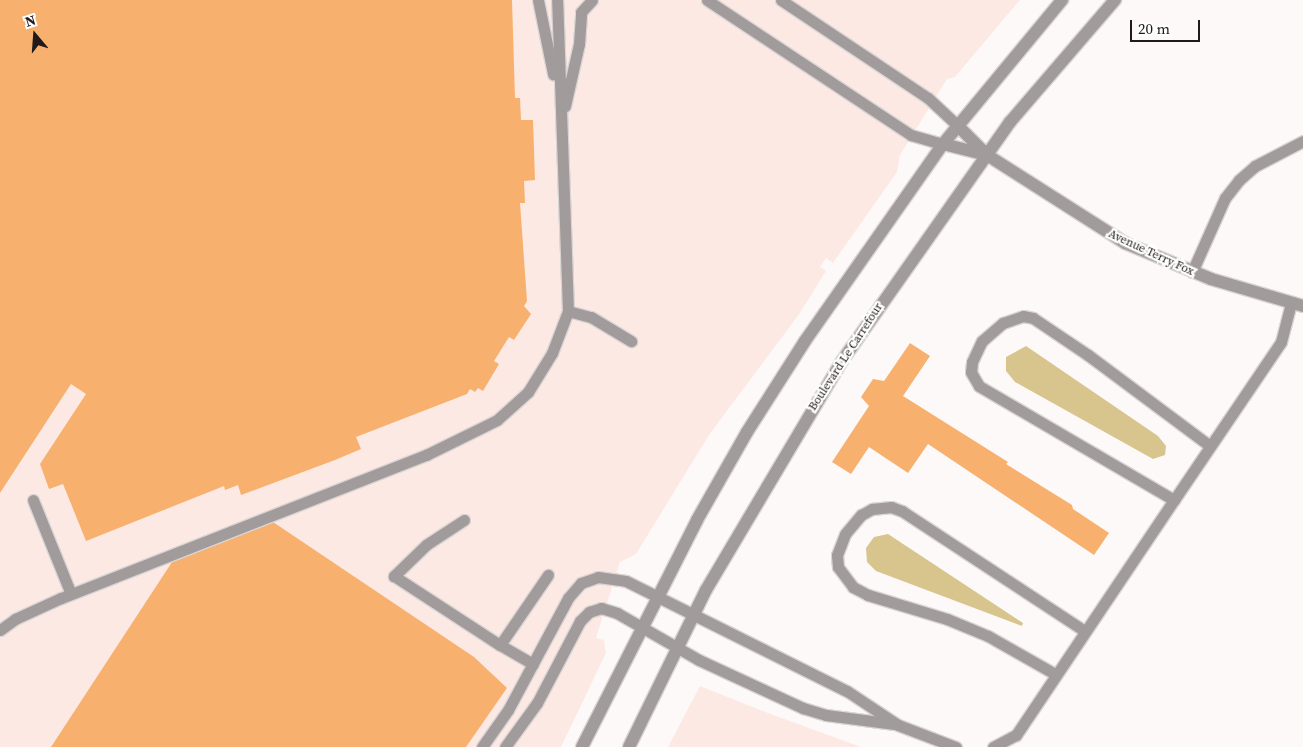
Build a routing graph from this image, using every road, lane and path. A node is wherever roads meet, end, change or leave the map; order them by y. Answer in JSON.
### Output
{"nodes":[{"id":1,"x":538,"y":0,"type":"edge"},
{"id":2,"x":557,"y":0,"type":"edge"},
{"id":3,"x":592,"y":0,"type":"edge"},
{"id":4,"x":707,"y":0,"type":"edge"},
{"id":5,"x":781,"y":0,"type":"edge"},
{"id":6,"x":1062,"y":0,"type":"edge"},
{"id":7,"x":1115,"y":0,"type":"edge"},
{"id":8,"x":563,"y":115,"type":"junction"},
{"id":9,"x":957,"y":125,"type":"junction"},
{"id":10,"x":1303,"y":142,"type":"edge"},
{"id":11,"x":943,"y":144,"type":"junction"},
{"id":12,"x":987,"y":155,"type":"junction"},
{"id":13,"x":1192,"y":272,"type":"junction"},
{"id":14,"x":1297,"y":305,"type":"edge"},
{"id":15,"x":568,"y":311,"type":"junction"},
{"id":16,"x":630,"y":341,"type":"dead end"},
{"id":17,"x":1210,"y":446,"type":"junction"},
{"id":18,"x":33,"y":500,"type":"dead end"},
{"id":19,"x":1174,"y":500,"type":"junction"},
{"id":20,"x":464,"y":520,"type":"dead end"},
{"id":21,"x":548,"y":575,"type":"dead end"},
{"id":22,"x":71,"y":594,"type":"junction"},
{"id":23,"x":657,"y":598,"type":"junction"},
{"id":24,"x":694,"y":614,"type":"junction"},
{"id":25,"x":642,"y":628,"type":"junction"},
{"id":26,"x":0,"y":630,"type":"edge"},
{"id":27,"x":1085,"y":631,"type":"junction"},
{"id":28,"x":500,"y":645,"type":"junction"},
{"id":29,"x":678,"y":649,"type":"junction"},
{"id":30,"x":533,"y":664,"type":"junction"},
{"id":31,"x":1055,"y":674,"type":"junction"},
{"id":32,"x":898,"y":725,"type":"junction"},
{"id":33,"x":482,"y":747,"type":"edge"},
{"id":34,"x":505,"y":747,"type":"edge"},
{"id":35,"x":582,"y":747,"type":"edge"},
{"id":36,"x":629,"y":747,"type":"edge"},
{"id":37,"x":956,"y":747,"type":"edge"},
{"id":38,"x":994,"y":747,"type":"edge"}],
"edges":[{"from":1,"to":8,"type":"lane"},
{"from":2,"to":8,"type":"lane"},
{"from":3,"to":8,"type":"lane"},
{"from":4,"to":11,"type":"lane"},
{"from":5,"to":9,"type":"lane"},
{"from":6,"to":9,"type":"street"},
{"from":7,"to":12,"type":"street","name":"Boulevard Le Carrefour"},
{"from":8,"to":15,"type":"lane"},
{"from":9,"to":11,"type":"street"},
{"from":9,"to":12,"type":"street","name":"Avenue Terry Fox"},
{"from":10,"to":13,"type":"lane"},
{"from":11,"to":12,"type":"street","name":"Avenue Terry Fox"},
{"from":11,"to":23,"type":"street"},
{"from":12,"to":13,"type":"street","name":"Avenue Terry Fox"},
{"from":12,"to":24,"type":"street","name":"Boulevard Le Carrefour"},
{"from":13,"to":14,"type":"street","name":"Avenue Terry Fox"},
{"from":14,"to":17,"type":"lane"},
{"from":15,"to":16,"type":"lane"},
{"from":15,"to":22,"type":"lane"},
{"from":17,"to":19,"type":"lane"},
{"from":17,"to":19,"type":"lane"},
{"from":18,"to":22,"type":"lane"},
{"from":19,"to":27,"type":"lane"},
{"from":20,"to":28,"type":"lane"},
{"from":21,"to":28,"type":"lane"},
{"from":22,"to":26,"type":"lane"},
{"from":23,"to":24,"type":"lane"},
{"from":23,"to":25,"type":"street"},
{"from":23,"to":30,"type":"lane"},
{"from":24,"to":29,"type":"street","name":"Boulevard Le Carrefour"},
{"from":24,"to":32,"type":"lane"},
{"from":25,"to":29,"type":"lane"},
{"from":25,"to":34,"type":"lane"},
{"from":25,"to":35,"type":"street"},
{"from":27,"to":31,"type":"lane"},
{"from":27,"to":31,"type":"lane"},
{"from":28,"to":30,"type":"lane"},
{"from":29,"to":32,"type":"lane"},
{"from":29,"to":36,"type":"street","name":"Boulevard Le Carrefour"},
{"from":30,"to":33,"type":"lane"},
{"from":31,"to":38,"type":"lane"},
{"from":32,"to":37,"type":"lane"}]}
